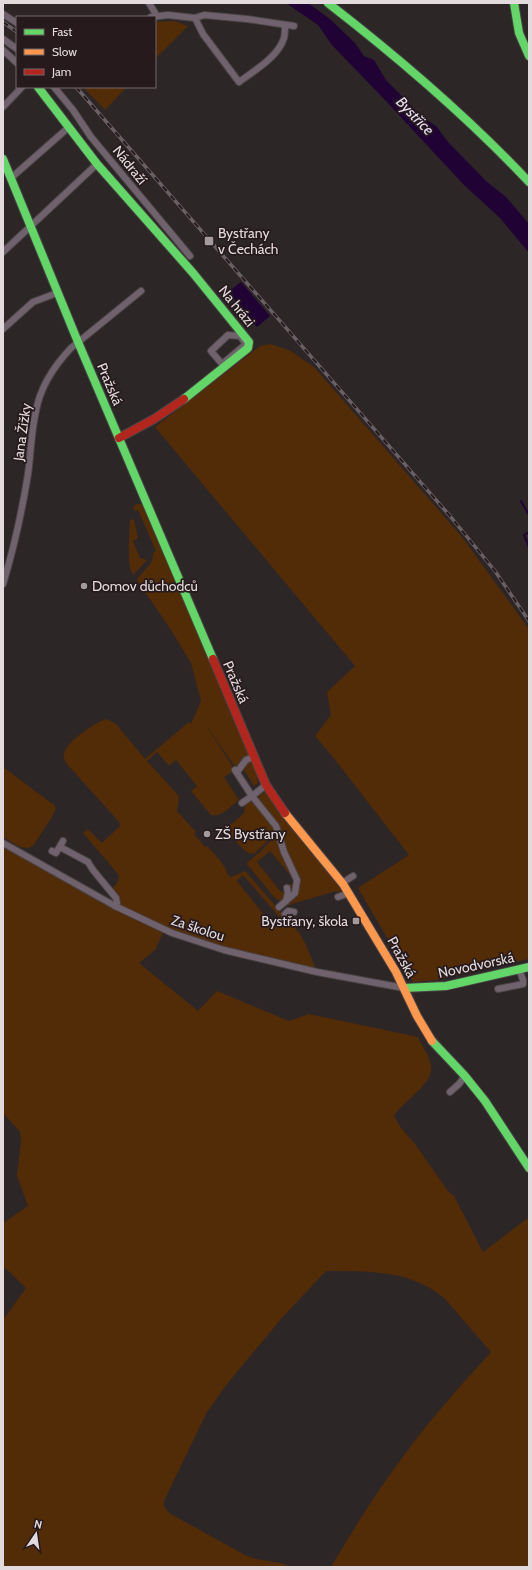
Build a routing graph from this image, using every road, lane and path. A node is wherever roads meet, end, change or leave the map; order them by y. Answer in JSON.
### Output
{"nodes":[{"id":1,"x":149,"y":3,"type":"edge"},
{"id":2,"x":514,"y":3,"type":"edge"},
{"id":3,"x":332,"y":4,"type":"edge"},
{"id":4,"x":3,"y":14,"type":"edge"},
{"id":5,"x":154,"y":16,"type":"edge"},
{"id":6,"x":195,"y":18,"type":"junction"},
{"id":7,"x":16,"y":22,"type":"edge"},
{"id":8,"x":285,"y":25,"type":"junction"},
{"id":9,"x":294,"y":26,"type":"dead end"},
{"id":10,"x":3,"y":40,"type":"edge"},
{"id":11,"x":16,"y":48,"type":"edge"},
{"id":12,"x":3,"y":50,"type":"edge"},
{"id":13,"x":529,"y":56,"type":"edge"},
{"id":14,"x":16,"y":62,"type":"edge"},
{"id":15,"x":21,"y":88,"type":"edge"},
{"id":16,"x":39,"y":88,"type":"edge"},
{"id":17,"x":55,"y":88,"type":"edge"},
{"id":18,"x":3,"y":107,"type":"edge"},
{"id":19,"x":69,"y":127,"type":"junction"},
{"id":20,"x":3,"y":159,"type":"edge"},
{"id":21,"x":97,"y":164,"type":"junction"},
{"id":22,"x":11,"y":178,"type":"junction"},
{"id":23,"x":529,"y":182,"type":"edge"},
{"id":24,"x":30,"y":226,"type":"junction"},
{"id":25,"x":3,"y":252,"type":"edge"},
{"id":26,"x":190,"y":256,"type":"dead end"},
{"id":27,"x":141,"y":291,"type":"dead end"},
{"id":28,"x":57,"y":293,"type":"junction"},
{"id":29,"x":3,"y":330,"type":"edge"},
{"id":30,"x":245,"y":339,"type":"junction"},
{"id":31,"x":78,"y":342,"type":"junction"},
{"id":32,"x":119,"y":438,"type":"junction"},
{"id":33,"x":6,"y":564,"type":"edge"},
{"id":34,"x":3,"y":584,"type":"edge"},
{"id":35,"x":253,"y":757,"type":"junction"},
{"id":36,"x":266,"y":785,"type":"junction"},
{"id":37,"x":252,"y":796,"type":"junction"},
{"id":38,"x":242,"y":803,"type":"dead end"},
{"id":39,"x":63,"y":841,"type":"dead end"},
{"id":40,"x":3,"y":843,"type":"edge"},
{"id":41,"x":60,"y":847,"type":"junction"},
{"id":42,"x":52,"y":852,"type":"dead end"},
{"id":43,"x":354,"y":876,"type":"dead end"},
{"id":44,"x":342,"y":883,"type":"junction"},
{"id":45,"x":287,"y":888,"type":"dead end"},
{"id":46,"x":349,"y":893,"type":"junction"},
{"id":47,"x":338,"y":897,"type":"dead end"},
{"id":48,"x":286,"y":902,"type":"junction"},
{"id":49,"x":115,"y":906,"type":"junction"},
{"id":50,"x":279,"y":907,"type":"dead end"},
{"id":51,"x":294,"y":912,"type":"dead end"},
{"id":52,"x":285,"y":914,"type":"dead end"},
{"id":53,"x":529,"y":966,"type":"edge"},
{"id":54,"x":519,"y":969,"type":"junction"},
{"id":55,"x":526,"y":981,"type":"edge"},
{"id":56,"x":404,"y":988,"type":"junction"},
{"id":57,"x":498,"y":989,"type":"dead end"},
{"id":58,"x":464,"y":1076,"type":"junction"},
{"id":59,"x":450,"y":1092,"type":"dead end"},
{"id":60,"x":529,"y":1168,"type":"edge"}],
"edges":[{"from":1,"to":5,"type":"street"},
{"from":2,"to":13,"type":"street"},
{"from":3,"to":23,"type":"street"},
{"from":4,"to":7,"type":"street"},
{"from":5,"to":6,"type":"street"},
{"from":6,"to":8,"type":"street"},
{"from":6,"to":8,"type":"street"},
{"from":8,"to":9,"type":"street"},
{"from":10,"to":11,"type":"street"},
{"from":12,"to":14,"type":"street"},
{"from":15,"to":18,"type":"street"},
{"from":16,"to":19,"type":"street","name":"Na hrázi"},
{"from":17,"to":26,"type":"street","name":"Nádraží"},
{"from":19,"to":21,"type":"street","name":"Na hrázi"},
{"from":19,"to":22,"type":"street"},
{"from":20,"to":22,"type":"street","name":"Pražská"},
{"from":21,"to":24,"type":"street"},
{"from":21,"to":30,"type":"street","name":"Na hrázi"},
{"from":22,"to":24,"type":"street","name":"Pražská"},
{"from":24,"to":25,"type":"street"},
{"from":24,"to":28,"type":"street","name":"Pražská"},
{"from":27,"to":31,"type":"street","name":"Jana Žižky"},
{"from":28,"to":29,"type":"street"},
{"from":28,"to":31,"type":"street","name":"Pražská"},
{"from":30,"to":30,"type":"street"},
{"from":30,"to":32,"type":"street","name":"Na hrázi"},
{"from":31,"to":32,"type":"street","name":"Pražská"},
{"from":31,"to":33,"type":"street","name":"Jana Žižky"},
{"from":32,"to":35,"type":"street","name":"Pražská"},
{"from":33,"to":34,"type":"street","name":"Jana Žižky"},
{"from":35,"to":36,"type":"street","name":"Pražská"},
{"from":35,"to":37,"type":"street"},
{"from":36,"to":37,"type":"street"},
{"from":36,"to":44,"type":"street","name":"Pražská"},
{"from":37,"to":38,"type":"street"},
{"from":37,"to":48,"type":"street"},
{"from":39,"to":41,"type":"street"},
{"from":40,"to":49,"type":"street","name":"Za školou"},
{"from":41,"to":42,"type":"street"},
{"from":41,"to":49,"type":"street"},
{"from":43,"to":44,"type":"street"},
{"from":44,"to":46,"type":"street","name":"Pražská"},
{"from":45,"to":48,"type":"street"},
{"from":46,"to":47,"type":"street"},
{"from":46,"to":56,"type":"street","name":"Pražská"},
{"from":48,"to":50,"type":"street"},
{"from":49,"to":56,"type":"street","name":"Za školou"},
{"from":51,"to":52,"type":"street"},
{"from":53,"to":54,"type":"street","name":"Novodvorská"},
{"from":54,"to":55,"type":"street"},
{"from":54,"to":56,"type":"street","name":"Novodvorská"},
{"from":55,"to":57,"type":"street"},
{"from":56,"to":58,"type":"street","name":"Pražská"},
{"from":58,"to":59,"type":"street"},
{"from":58,"to":60,"type":"street","name":"Pražská"}]}
